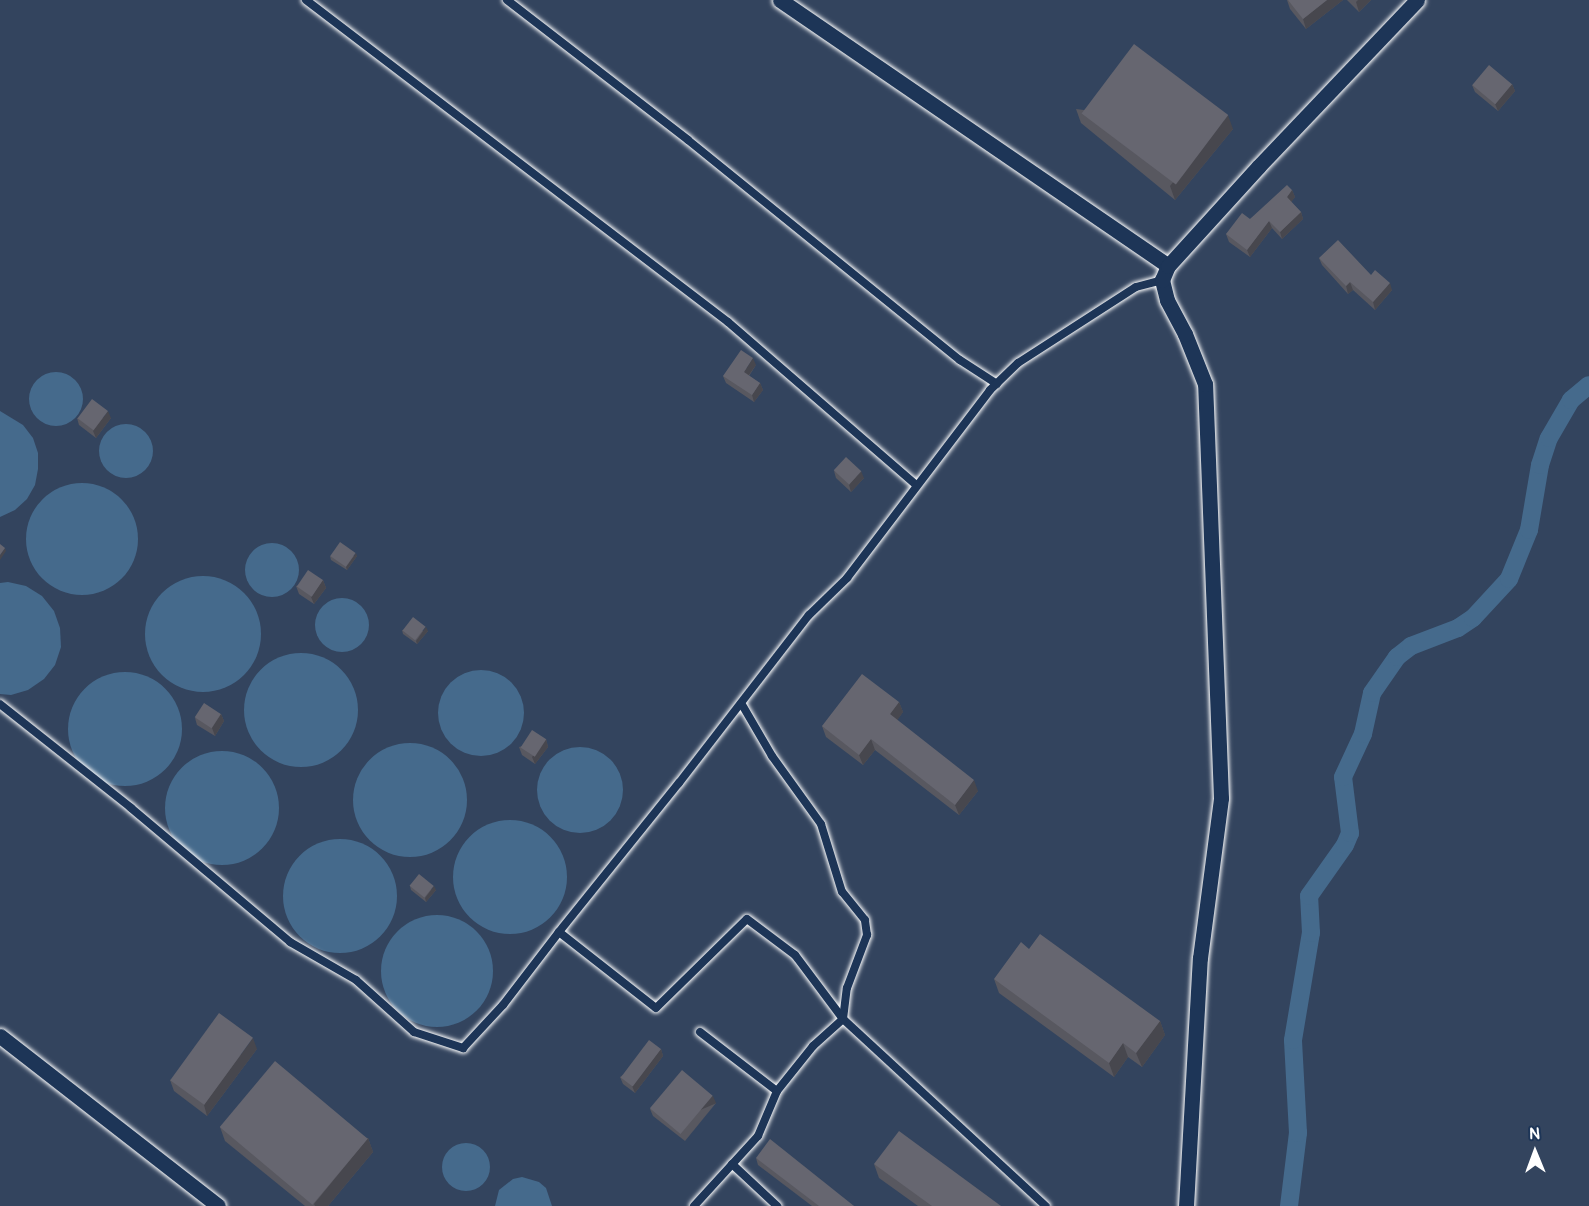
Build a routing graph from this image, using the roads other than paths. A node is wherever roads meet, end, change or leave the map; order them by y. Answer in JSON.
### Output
{"nodes":[{"id":1,"x":306,"y":0,"type":"edge"},
{"id":2,"x":507,"y":0,"type":"edge"},
{"id":3,"x":780,"y":0,"type":"edge"},
{"id":4,"x":1417,"y":0,"type":"edge"},
{"id":5,"x":1165,"y":273,"type":"junction"},
{"id":6,"x":997,"y":384,"type":"junction"},
{"id":7,"x":916,"y":485,"type":"junction"},
{"id":8,"x":741,"y":703,"type":"junction"},
{"id":9,"x":0,"y":704,"type":"edge"},
{"id":10,"x":559,"y":932,"type":"junction"},
{"id":11,"x":843,"y":1019,"type":"junction"},
{"id":12,"x":700,"y":1032,"type":"dead end"},
{"id":13,"x":0,"y":1036,"type":"edge"},
{"id":14,"x":777,"y":1091,"type":"junction"},
{"id":15,"x":732,"y":1164,"type":"junction"},
{"id":16,"x":218,"y":1206,"type":"edge"},
{"id":17,"x":694,"y":1206,"type":"edge"},
{"id":18,"x":777,"y":1206,"type":"edge"},
{"id":19,"x":1046,"y":1206,"type":"edge"},
{"id":20,"x":1186,"y":1206,"type":"edge"}],
"edges":[{"from":1,"to":7,"type":"lane"},
{"from":2,"to":6,"type":"lane"},
{"from":3,"to":5,"type":"street"},
{"from":4,"to":5,"type":"street"},
{"from":5,"to":6,"type":"lane"},
{"from":5,"to":20,"type":"street"},
{"from":6,"to":7,"type":"lane"},
{"from":7,"to":8,"type":"lane"},
{"from":8,"to":10,"type":"lane"},
{"from":8,"to":11,"type":"lane"},
{"from":9,"to":10,"type":"lane"},
{"from":10,"to":11,"type":"lane"},
{"from":11,"to":14,"type":"lane"},
{"from":11,"to":19,"type":"lane"},
{"from":12,"to":14,"type":"lane"},
{"from":13,"to":16,"type":"street"},
{"from":14,"to":15,"type":"lane"},
{"from":15,"to":17,"type":"lane"},
{"from":15,"to":18,"type":"lane"}]}
